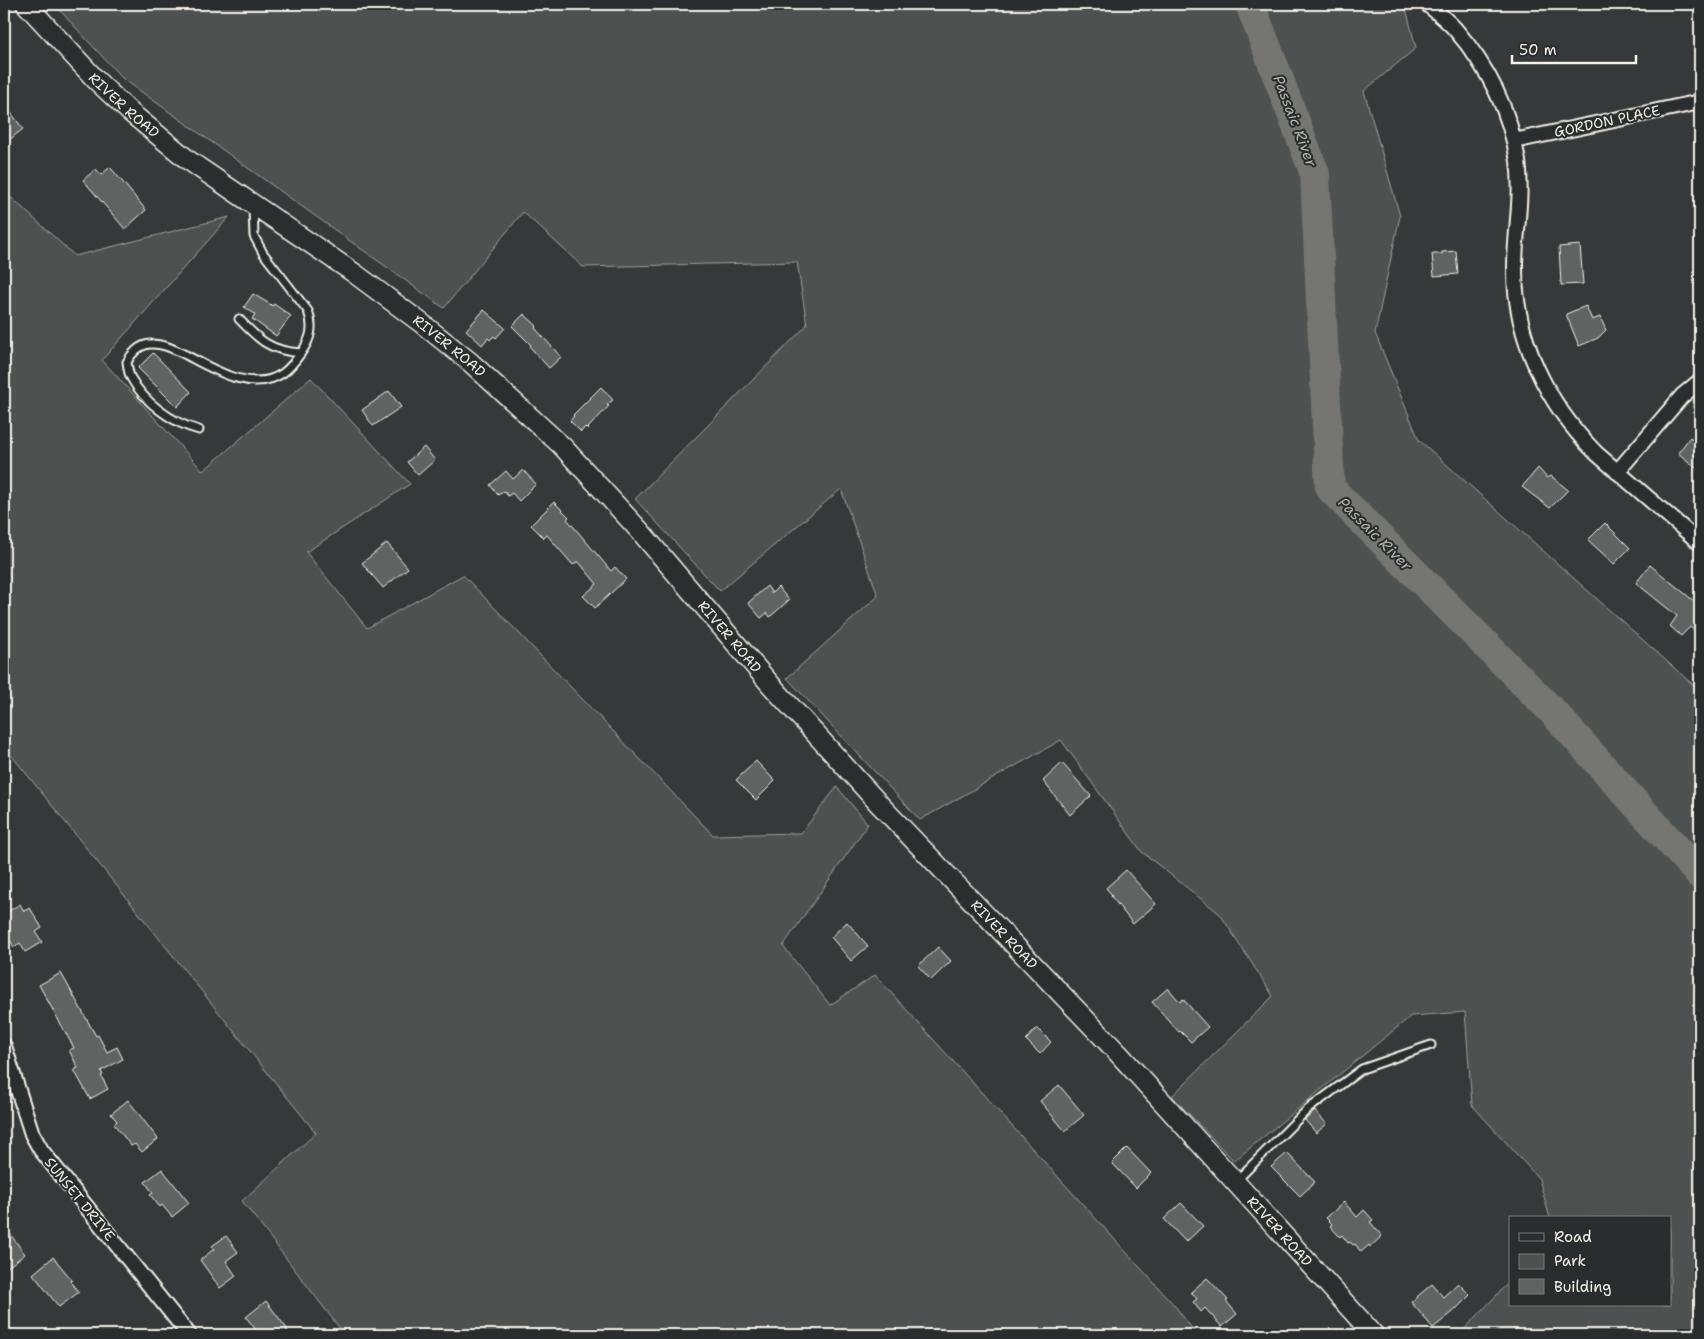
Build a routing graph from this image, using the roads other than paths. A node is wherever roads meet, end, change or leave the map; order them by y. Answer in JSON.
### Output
{"nodes":[{"id":1,"x":26,"y":4,"type":"edge"},
{"id":2,"x":1427,"y":4,"type":"edge"},
{"id":3,"x":1700,"y":102,"type":"edge"},
{"id":4,"x":1514,"y":141,"type":"junction"},
{"id":5,"x":253,"y":204,"type":"junction"},
{"id":6,"x":238,"y":319,"type":"dead end"},
{"id":7,"x":301,"y":353,"type":"junction"},
{"id":8,"x":1700,"y":381,"type":"edge"},
{"id":9,"x":199,"y":430,"type":"dead end"},
{"id":10,"x":1617,"y":472,"type":"junction"},
{"id":11,"x":1700,"y":543,"type":"edge"},
{"id":12,"x":1431,"y":1044,"type":"dead end"},
{"id":13,"x":4,"y":1046,"type":"edge"},
{"id":14,"x":1234,"y":1182,"type":"junction"},
{"id":15,"x":189,"y":1335,"type":"edge"},
{"id":16,"x":1374,"y":1335,"type":"edge"}],
"edges":[{"from":1,"to":5,"type":"street","name":"RIVER ROAD"},
{"from":2,"to":4,"type":"street"},
{"from":3,"to":4,"type":"street","name":"GORDON PLACE"},
{"from":4,"to":10,"type":"street"},
{"from":5,"to":7,"type":"lane"},
{"from":5,"to":14,"type":"street","name":"RIVER ROAD"},
{"from":6,"to":7,"type":"lane"},
{"from":7,"to":9,"type":"lane"},
{"from":8,"to":10,"type":"street"},
{"from":10,"to":11,"type":"street"},
{"from":12,"to":14,"type":"lane"},
{"from":13,"to":15,"type":"street","name":"SUNSET DRIVE"},
{"from":14,"to":16,"type":"street","name":"RIVER ROAD"}]}
